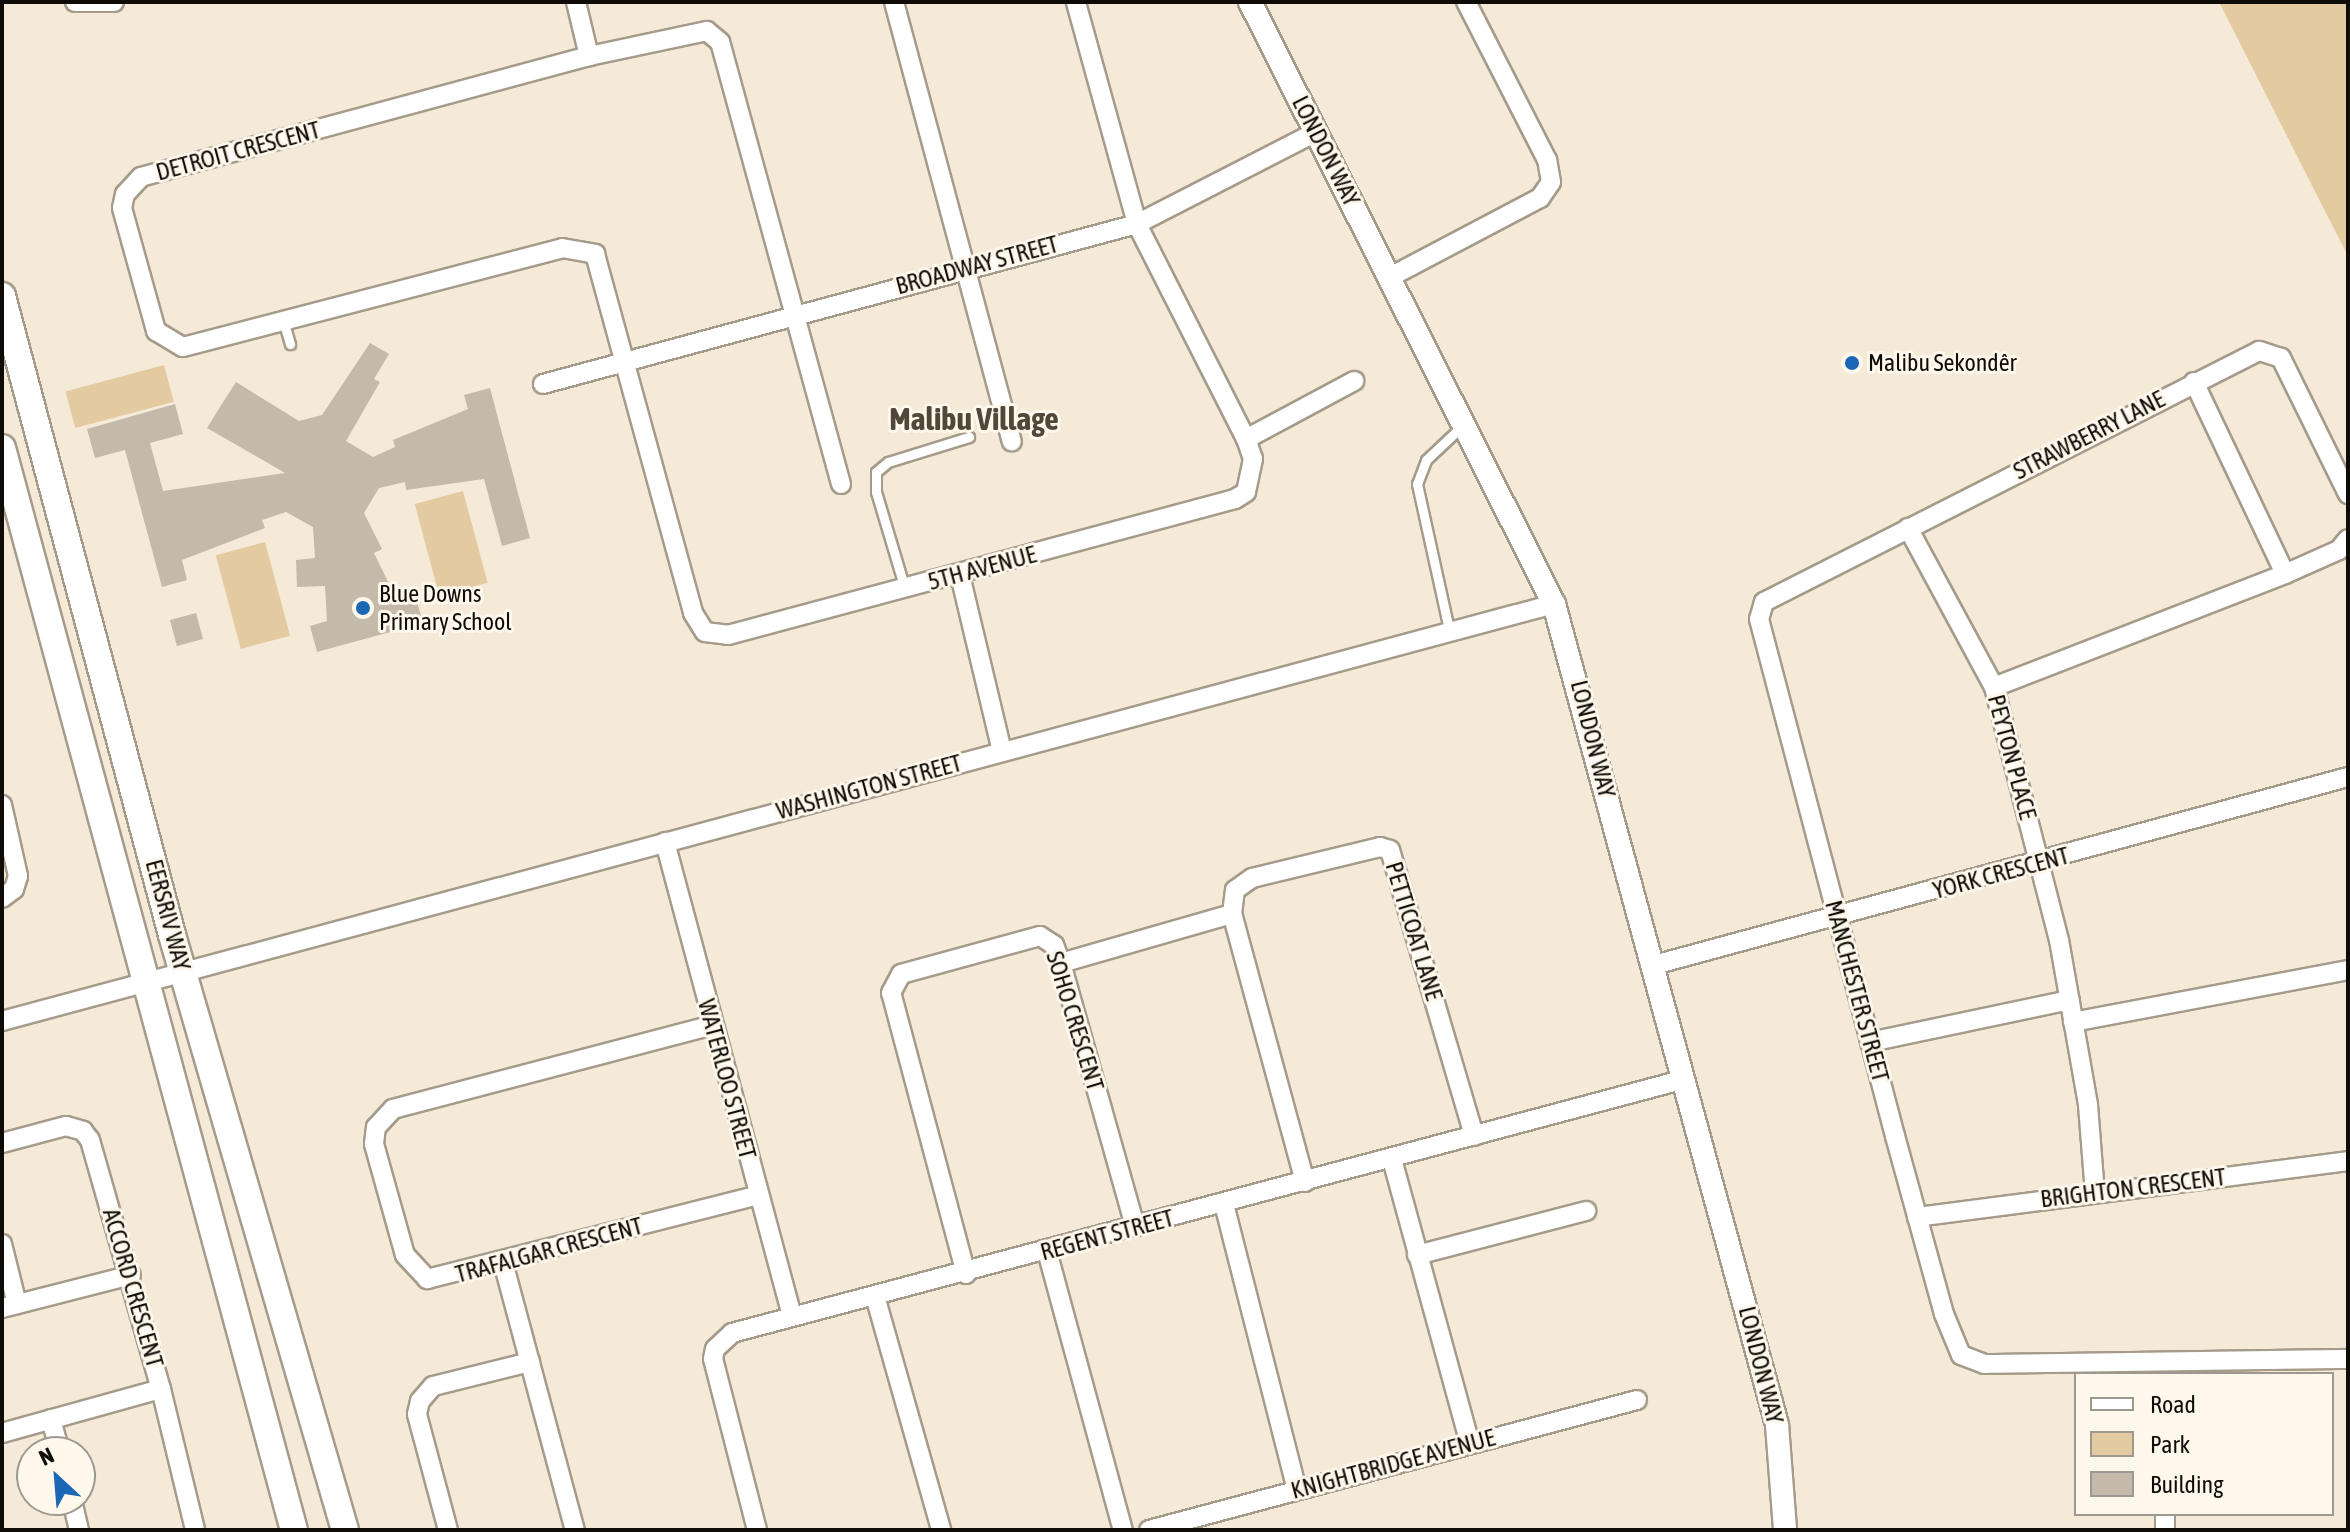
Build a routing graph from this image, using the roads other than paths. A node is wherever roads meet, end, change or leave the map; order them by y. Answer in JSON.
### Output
{"nodes":[{"id":1,"x":75,"y":2,"type":"edge"},
{"id":2,"x":114,"y":2,"type":"edge"},
{"id":3,"x":576,"y":2,"type":"edge"},
{"id":4,"x":894,"y":2,"type":"edge"},
{"id":5,"x":1076,"y":2,"type":"edge"},
{"id":6,"x":1250,"y":2,"type":"edge"},
{"id":7,"x":1466,"y":2,"type":"edge"},
{"id":8,"x":589,"y":56,"type":"junction"},
{"id":9,"x":1316,"y":132,"type":"junction"},
{"id":10,"x":1137,"y":224,"type":"junction"},
{"id":11,"x":966,"y":267,"type":"junction"},
{"id":12,"x":1390,"y":277,"type":"junction"},
{"id":13,"x":2,"y":296,"type":"edge"},
{"id":14,"x":794,"y":315,"type":"junction"},
{"id":15,"x":284,"y":323,"type":"junction"},
{"id":16,"x":290,"y":344,"type":"dead end"},
{"id":17,"x":623,"y":360,"type":"junction"},
{"id":18,"x":1354,"y":381,"type":"dead end"},
{"id":19,"x":2194,"y":382,"type":"junction"},
{"id":20,"x":543,"y":384,"type":"dead end"},
{"id":21,"x":1465,"y":423,"type":"junction"},
{"id":22,"x":969,"y":437,"type":"dead end"},
{"id":23,"x":1246,"y":439,"type":"junction"},
{"id":24,"x":1012,"y":441,"type":"dead end"},
{"id":25,"x":2,"y":448,"type":"edge"},
{"id":26,"x":841,"y":484,"type":"dead end"},
{"id":27,"x":2348,"y":494,"type":"edge"},
{"id":28,"x":1908,"y":528,"type":"junction"},
{"id":29,"x":2348,"y":539,"type":"edge"},
{"id":30,"x":2285,"y":574,"type":"junction"},
{"id":31,"x":960,"y":575,"type":"junction"},
{"id":32,"x":905,"y":589,"type":"junction"},
{"id":33,"x":1764,"y":602,"type":"joint"},
{"id":34,"x":1554,"y":604,"type":"junction"},
{"id":35,"x":1450,"y":634,"type":"junction"},
{"id":36,"x":1994,"y":687,"type":"junction"},
{"id":37,"x":1002,"y":751,"type":"junction"},
{"id":38,"x":2348,"y":777,"type":"edge"},
{"id":39,"x":2,"y":805,"type":"edge"},
{"id":40,"x":665,"y":842,"type":"junction"},
{"id":41,"x":2040,"y":863,"type":"junction"},
{"id":42,"x":2,"y":898,"type":"edge"},
{"id":43,"x":1232,"y":914,"type":"junction"},
{"id":44,"x":1838,"y":917,"type":"junction"},
{"id":45,"x":1061,"y":963,"type":"junction"},
{"id":46,"x":1654,"y":965,"type":"junction"},
{"id":47,"x":2348,"y":970,"type":"edge"},
{"id":48,"x":183,"y":972,"type":"junction"},
{"id":49,"x":144,"y":982,"type":"junction"},
{"id":50,"x":2070,"y":1000,"type":"junction"},
{"id":51,"x":2,"y":1021,"type":"edge"},
{"id":52,"x":2073,"y":1022,"type":"junction"},
{"id":53,"x":713,"y":1025,"type":"junction"},
{"id":54,"x":1870,"y":1042,"type":"junction"},
{"id":55,"x":1685,"y":1079,"type":"junction"},
{"id":56,"x":1474,"y":1136,"type":"junction"},
{"id":57,"x":2,"y":1143,"type":"edge"},
{"id":58,"x":1392,"y":1159,"type":"junction"},
{"id":59,"x":2348,"y":1161,"type":"edge"},
{"id":60,"x":1305,"y":1182,"type":"junction"},
{"id":61,"x":2095,"y":1193,"type":"junction"},
{"id":62,"x":758,"y":1195,"type":"junction"},
{"id":63,"x":1224,"y":1204,"type":"junction"},
{"id":64,"x":1586,"y":1211,"type":"dead end"},
{"id":65,"x":1917,"y":1217,"type":"junction"},
{"id":66,"x":1135,"y":1227,"type":"junction"},
{"id":67,"x":2,"y":1244,"type":"edge"},
{"id":68,"x":1047,"y":1251,"type":"junction"},
{"id":69,"x":1417,"y":1255,"type":"junction"},
{"id":70,"x":503,"y":1262,"type":"junction"},
{"id":71,"x":966,"y":1274,"type":"junction"},
{"id":72,"x":131,"y":1275,"type":"junction"},
{"id":73,"x":875,"y":1296,"type":"junction"},
{"id":74,"x":10,"y":1306,"type":"edge"},
{"id":75,"x":792,"y":1315,"type":"junction"},
{"id":76,"x":2348,"y":1359,"type":"edge"},
{"id":77,"x":530,"y":1362,"type":"junction"},
{"id":78,"x":2162,"y":1366,"type":"edge"},
{"id":79,"x":161,"y":1389,"type":"junction"},
{"id":80,"x":1637,"y":1400,"type":"dead end"},
{"id":81,"x":51,"y":1419,"type":"junction"},
{"id":82,"x":2,"y":1433,"type":"edge"},
{"id":83,"x":56,"y":1436,"type":"edge"},
{"id":84,"x":1470,"y":1444,"type":"junction"},
{"id":85,"x":1297,"y":1490,"type":"junction"},
{"id":86,"x":1219,"y":1521,"type":"edge"},
{"id":87,"x":195,"y":1530,"type":"edge"},
{"id":88,"x":294,"y":1530,"type":"edge"},
{"id":89,"x":345,"y":1530,"type":"edge"},
{"id":90,"x":448,"y":1530,"type":"edge"},
{"id":91,"x":575,"y":1530,"type":"edge"},
{"id":92,"x":757,"y":1530,"type":"edge"},
{"id":93,"x":941,"y":1530,"type":"edge"},
{"id":94,"x":1123,"y":1530,"type":"edge"},
{"id":95,"x":1149,"y":1530,"type":"edge"},
{"id":96,"x":1785,"y":1530,"type":"edge"}],
"edges":[{"from":1,"to":2,"type":"street"},
{"from":3,"to":8,"type":"street"},
{"from":4,"to":11,"type":"street"},
{"from":5,"to":10,"type":"street","name":"5TH AVENUE"},
{"from":6,"to":9,"type":"street","name":"LONDON WAY"},
{"from":7,"to":12,"type":"street"},
{"from":8,"to":14,"type":"street","name":"DETROIT CRESCENT"},
{"from":8,"to":15,"type":"street","name":"DETROIT CRESCENT"},
{"from":9,"to":10,"type":"street","name":"BROADWAY STREET"},
{"from":9,"to":12,"type":"street","name":"LONDON WAY"},
{"from":10,"to":11,"type":"street","name":"BROADWAY STREET"},
{"from":10,"to":23,"type":"street","name":"5TH AVENUE"},
{"from":11,"to":14,"type":"street","name":"BROADWAY STREET"},
{"from":11,"to":24,"type":"street"},
{"from":12,"to":21,"type":"street","name":"LONDON WAY"},
{"from":13,"to":48,"type":"main road","name":"EERSRIV WAY"},
{"from":14,"to":17,"type":"street","name":"BROADWAY STREET"},
{"from":14,"to":26,"type":"street","name":"DETROIT CRESCENT"},
{"from":15,"to":16,"type":"lane"},
{"from":15,"to":17,"type":"street","name":"DETROIT CRESCENT"},
{"from":17,"to":20,"type":"street","name":"BROADWAY STREET"},
{"from":17,"to":32,"type":"street","name":"5TH AVENUE"},
{"from":18,"to":23,"type":"street"},
{"from":19,"to":27,"type":"street","name":"STRAWBERRY LANE"},
{"from":19,"to":28,"type":"street","name":"STRAWBERRY LANE"},
{"from":19,"to":30,"type":"street"},
{"from":21,"to":34,"type":"street","name":"LONDON WAY"},
{"from":21,"to":35,"type":"lane"},
{"from":22,"to":32,"type":"lane"},
{"from":23,"to":31,"type":"street","name":"5TH AVENUE"},
{"from":25,"to":49,"type":"main road","name":"EERSRIV WAY"},
{"from":28,"to":33,"type":"street","name":"STRAWBERRY LANE"},
{"from":28,"to":36,"type":"street","name":"PEYTON PLACE"},
{"from":29,"to":30,"type":"street"},
{"from":30,"to":36,"type":"street"},
{"from":31,"to":32,"type":"street","name":"5TH AVENUE"},
{"from":31,"to":37,"type":"street"},
{"from":33,"to":44,"type":"street","name":"MANCHESTER STREET"},
{"from":34,"to":35,"type":"street","name":"WASHINGTON STREET"},
{"from":34,"to":46,"type":"street","name":"LONDON WAY"},
{"from":35,"to":37,"type":"street","name":"WASHINGTON STREET"},
{"from":36,"to":41,"type":"street","name":"PEYTON PLACE"},
{"from":37,"to":40,"type":"street","name":"WASHINGTON STREET"},
{"from":38,"to":41,"type":"street","name":"YORK CRESCENT"},
{"from":39,"to":42,"type":"street"},
{"from":40,"to":48,"type":"street","name":"WASHINGTON STREET"},
{"from":40,"to":53,"type":"street","name":"WATERLOO STREET"},
{"from":41,"to":44,"type":"street","name":"YORK CRESCENT"},
{"from":41,"to":50,"type":"street","name":"PEYTON PLACE"},
{"from":43,"to":45,"type":"street"},
{"from":43,"to":56,"type":"street","name":"PETTICOAT LANE"},
{"from":43,"to":60,"type":"street"},
{"from":44,"to":46,"type":"street","name":"YORK CRESCENT"},
{"from":44,"to":54,"type":"street","name":"MANCHESTER STREET"},
{"from":45,"to":66,"type":"street","name":"SOHO CRESCENT"},
{"from":45,"to":71,"type":"street","name":"SOHO CRESCENT"},
{"from":46,"to":55,"type":"street","name":"LONDON WAY"},
{"from":47,"to":52,"type":"street"},
{"from":48,"to":49,"type":"street","name":"WASHINGTON STREET"},
{"from":48,"to":89,"type":"main road","name":"EERSRIV WAY"},
{"from":49,"to":51,"type":"street","name":"WASHINGTON STREET"},
{"from":49,"to":88,"type":"main road","name":"EERSRIV WAY"},
{"from":50,"to":52,"type":"street","name":"PEYTON PLACE"},
{"from":50,"to":54,"type":"street"},
{"from":52,"to":61,"type":"street","name":"PEYTON PLACE"},
{"from":53,"to":62,"type":"street","name":"WATERLOO STREET"},
{"from":53,"to":70,"type":"street","name":"TRAFALGAR CRESCENT"},
{"from":54,"to":65,"type":"street","name":"MANCHESTER STREET"},
{"from":55,"to":56,"type":"street","name":"REGENT STREET"},
{"from":55,"to":96,"type":"street","name":"LONDON WAY"},
{"from":56,"to":58,"type":"street","name":"REGENT STREET"},
{"from":57,"to":72,"type":"street","name":"ACCORD CRESCENT"},
{"from":58,"to":60,"type":"street","name":"REGENT STREET"},
{"from":58,"to":69,"type":"street"},
{"from":59,"to":61,"type":"street","name":"BRIGHTON CRESCENT"},
{"from":60,"to":63,"type":"street","name":"REGENT STREET"},
{"from":61,"to":65,"type":"street","name":"BRIGHTON CRESCENT"},
{"from":62,"to":70,"type":"street","name":"TRAFALGAR CRESCENT"},
{"from":62,"to":75,"type":"street","name":"WATERLOO STREET"},
{"from":63,"to":66,"type":"street","name":"REGENT STREET"},
{"from":63,"to":85,"type":"street"},
{"from":64,"to":69,"type":"street"},
{"from":65,"to":78,"type":"street","name":"MANCHESTER STREET"},
{"from":66,"to":68,"type":"street","name":"REGENT STREET"},
{"from":67,"to":74,"type":"street"},
{"from":68,"to":71,"type":"street","name":"REGENT STREET"},
{"from":68,"to":94,"type":"street"},
{"from":69,"to":84,"type":"street"},
{"from":70,"to":77,"type":"street"},
{"from":71,"to":73,"type":"street","name":"REGENT STREET"},
{"from":72,"to":74,"type":"street"},
{"from":72,"to":79,"type":"street","name":"ACCORD CRESCENT"},
{"from":73,"to":75,"type":"street","name":"REGENT STREET"},
{"from":73,"to":93,"type":"street"},
{"from":75,"to":92,"type":"street","name":"REGENT STREET"},
{"from":76,"to":78,"type":"street"},
{"from":77,"to":90,"type":"street"},
{"from":77,"to":91,"type":"street"},
{"from":79,"to":81,"type":"street"},
{"from":79,"to":87,"type":"street","name":"ACCORD CRESCENT"},
{"from":80,"to":84,"type":"street","name":"KNIGHTBRIDGE AVENUE"},
{"from":81,"to":82,"type":"street"},
{"from":81,"to":83,"type":"street"},
{"from":84,"to":85,"type":"street","name":"KNIGHTBRIDGE AVENUE"},
{"from":85,"to":86,"type":"street","name":"KNIGHTBRIDGE AVENUE"},
{"from":86,"to":95,"type":"street","name":"KNIGHTBRIDGE AVENUE"}]}
